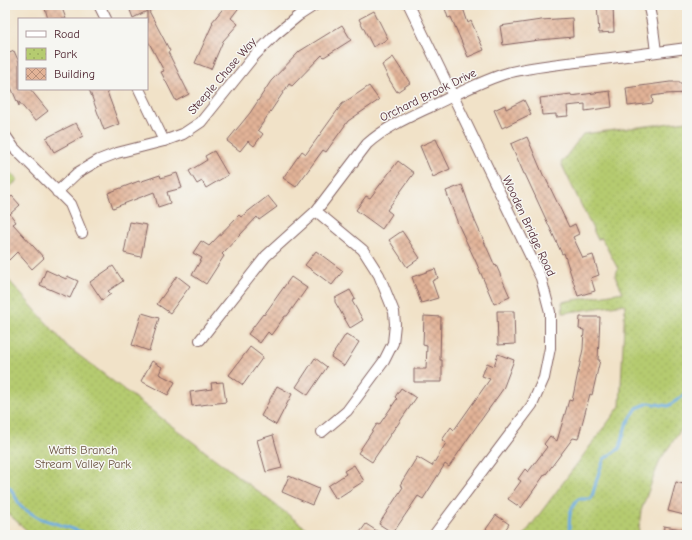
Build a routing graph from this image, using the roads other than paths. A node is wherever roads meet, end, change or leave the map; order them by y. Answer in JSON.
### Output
{"nodes":[{"id":1,"x":99,"y":5,"type":"edge"},
{"id":2,"x":315,"y":5,"type":"edge"},
{"id":3,"x":409,"y":5,"type":"edge"},
{"id":4,"x":648,"y":5,"type":"edge"},
{"id":5,"x":106,"y":18,"type":"edge"},
{"id":6,"x":687,"y":48,"type":"edge"},
{"id":7,"x":656,"y":52,"type":"junction"},
{"id":8,"x":139,"y":90,"type":"edge"},
{"id":9,"x":453,"y":96,"type":"junction"},
{"id":10,"x":5,"y":134,"type":"edge"},
{"id":11,"x":164,"y":141,"type":"junction"},
{"id":12,"x":57,"y":192,"type":"junction"},
{"id":13,"x":316,"y":211,"type":"junction"},
{"id":14,"x":82,"y":233,"type":"dead end"},
{"id":15,"x":200,"y":340,"type":"dead end"},
{"id":16,"x":322,"y":432,"type":"dead end"},
{"id":17,"x":434,"y":535,"type":"edge"}],
"edges":[{"from":1,"to":5,"type":"street"},
{"from":2,"to":11,"type":"street","name":"Steeple Chase Way"},
{"from":3,"to":9,"type":"street","name":"Wooden Bridge Road"},
{"from":4,"to":7,"type":"street"},
{"from":6,"to":7,"type":"street","name":"Orchard Brook Drive"},
{"from":7,"to":9,"type":"street","name":"Orchard Brook Drive"},
{"from":8,"to":11,"type":"street"},
{"from":9,"to":13,"type":"street","name":"Orchard Brook Drive"},
{"from":9,"to":17,"type":"street","name":"Wooden Bridge Road"},
{"from":10,"to":12,"type":"street"},
{"from":11,"to":12,"type":"street","name":"Steeple Chase Way"},
{"from":12,"to":14,"type":"street"},
{"from":13,"to":15,"type":"street","name":"Orchard Brook Drive"},
{"from":13,"to":16,"type":"street"}]}
